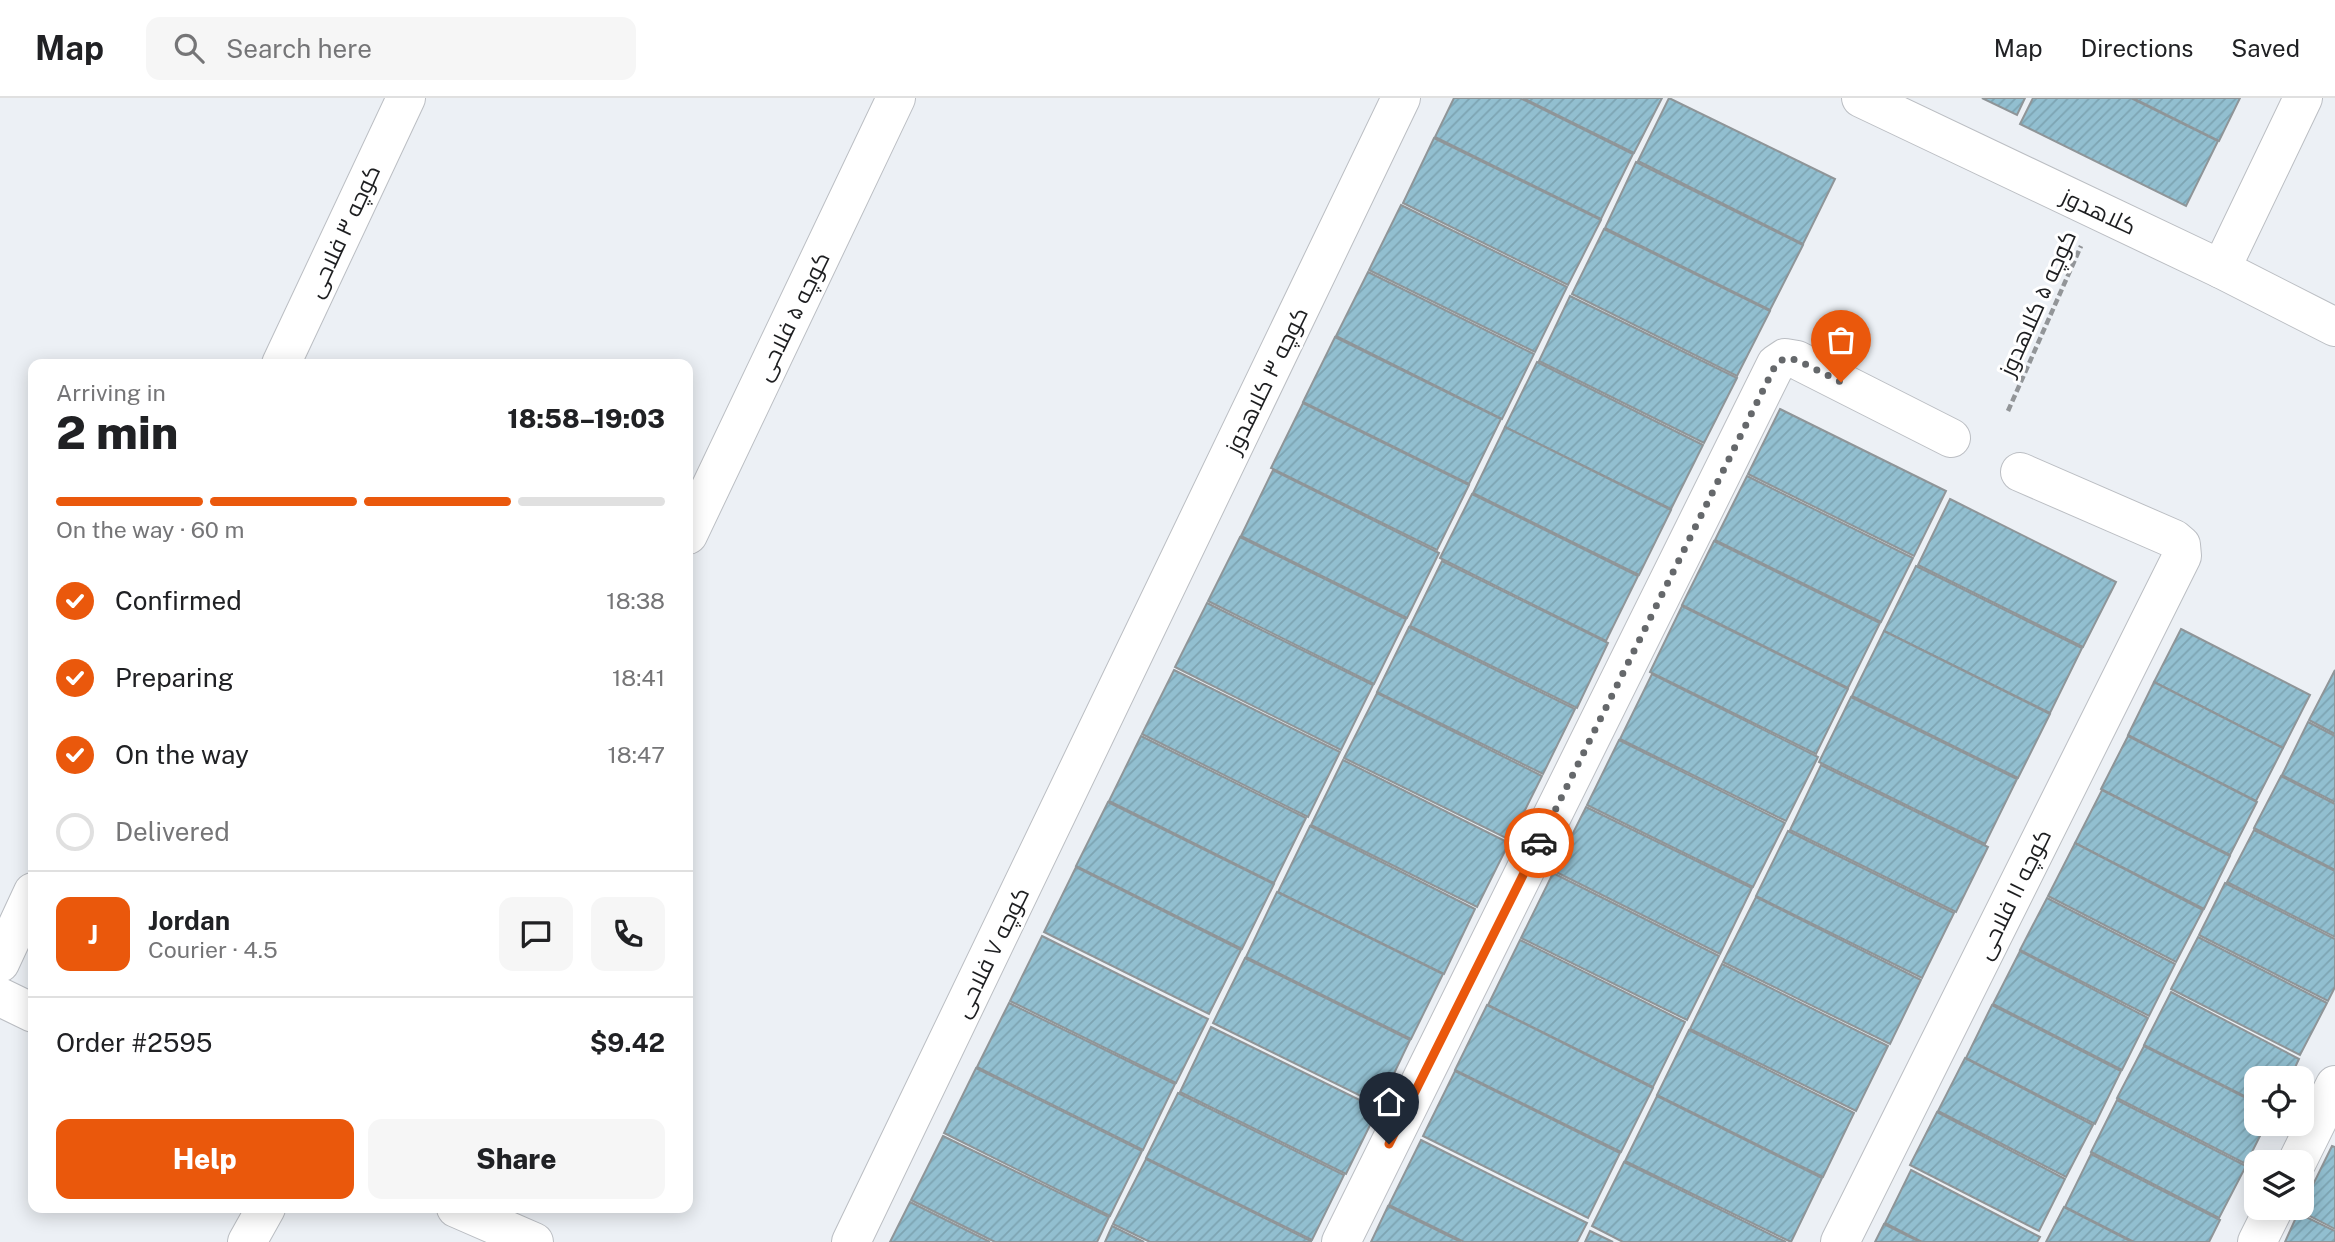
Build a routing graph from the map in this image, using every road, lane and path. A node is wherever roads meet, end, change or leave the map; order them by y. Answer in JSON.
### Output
{"nodes":[{"id":1,"x":406,"y":98,"type":"edge"},
{"id":2,"x":897,"y":98,"type":"edge"},
{"id":3,"x":1401,"y":98,"type":"edge"},
{"id":4,"x":1861,"y":98,"type":"edge"},
{"id":5,"x":2303,"y":98,"type":"edge"},
{"id":6,"x":2098,"y":210,"type":"junction"},
{"id":7,"x":2221,"y":269,"type":"junction"},
{"id":8,"x":2335,"y":327,"type":"edge"},
{"id":9,"x":283,"y":359,"type":"edge"},
{"id":10,"x":2008,"y":411,"type":"dead end"},
{"id":11,"x":1951,"y":438,"type":"dead end"},
{"id":12,"x":2020,"y":472,"type":"dead end"},
{"id":13,"x":693,"y":525,"type":"edge"},
{"id":14,"x":1131,"y":662,"type":"joint"},
{"id":15,"x":28,"y":903,"type":"edge"},
{"id":16,"x":0,"y":963,"type":"edge"},
{"id":17,"x":0,"y":997,"type":"edge"},
{"id":18,"x":28,"y":1011,"type":"edge"},
{"id":19,"x":2335,"y":1085,"type":"edge"},
{"id":20,"x":2303,"y":1150,"type":"edge"},
{"id":21,"x":263,"y":1213,"type":"edge"},
{"id":22,"x":467,"y":1213,"type":"edge"},
{"id":23,"x":2268,"y":1220,"type":"edge"},
{"id":24,"x":247,"y":1242,"type":"edge"},
{"id":25,"x":534,"y":1242,"type":"edge"},
{"id":26,"x":851,"y":1242,"type":"edge"},
{"id":27,"x":1341,"y":1242,"type":"edge"},
{"id":28,"x":1840,"y":1242,"type":"edge"},
{"id":29,"x":2258,"y":1242,"type":"edge"}],
"edges":[{"from":1,"to":9,"type":"street","name":"کوچه ۳ فلاحی"},
{"from":2,"to":13,"type":"street","name":"کوچه ۵ فلاحی"},
{"from":3,"to":14,"type":"street","name":"کوچه ۳ کلاهدوز"},
{"from":4,"to":6,"type":"street","name":"کلاهدوز"},
{"from":5,"to":7,"type":"street"},
{"from":6,"to":7,"type":"street","name":"کلاهدوز"},
{"from":6,"to":10,"type":"path","name":"کوچه ۵ کلاهدوز"},
{"from":7,"to":8,"type":"street","name":"کلاهدوز"},
{"from":11,"to":27,"type":"street"},
{"from":12,"to":28,"type":"street","name":"کوچه ۱۱ فلاحی"},
{"from":14,"to":26,"type":"street","name":"کوچه ۷ فلاحی"},
{"from":15,"to":16,"type":"street"},
{"from":17,"to":18,"type":"street"},
{"from":19,"to":20,"type":"street"},
{"from":21,"to":24,"type":"street"},
{"from":22,"to":25,"type":"street"},
{"from":23,"to":29,"type":"street"}]}
